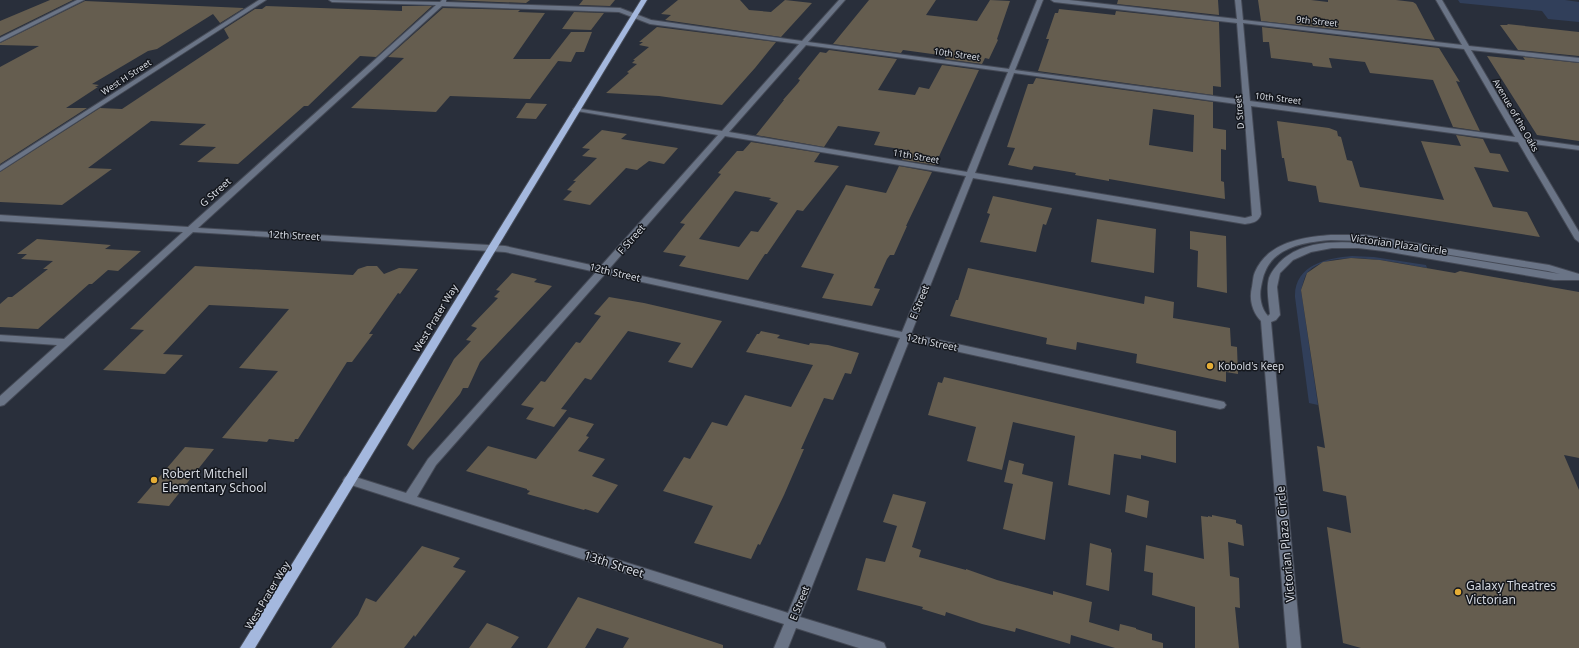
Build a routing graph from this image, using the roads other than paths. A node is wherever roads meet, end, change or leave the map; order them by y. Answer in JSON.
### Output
{"nodes":[{"id":1,"x":81,"y":0,"type":"edge"},
{"id":2,"x":263,"y":0,"type":"edge"},
{"id":3,"x":332,"y":0,"type":"edge"},
{"id":4,"x":644,"y":0,"type":"edge"},
{"id":5,"x":842,"y":0,"type":"edge"},
{"id":6,"x":1040,"y":0,"type":"edge"},
{"id":7,"x":1054,"y":0,"type":"edge"},
{"id":8,"x":1238,"y":0,"type":"edge"},
{"id":9,"x":1439,"y":0,"type":"edge"},
{"id":10,"x":443,"y":2,"type":"edge"},
{"id":11,"x":634,"y":16,"type":"junction"},
{"id":12,"x":1240,"y":22,"type":"junction"},
{"id":13,"x":0,"y":40,"type":"edge"},
{"id":14,"x":805,"y":43,"type":"junction"},
{"id":15,"x":1466,"y":47,"type":"junction"},
{"id":16,"x":1579,"y":60,"type":"edge"},
{"id":17,"x":1011,"y":71,"type":"junction"},
{"id":18,"x":1247,"y":103,"type":"junction"},
{"id":19,"x":577,"y":109,"type":"junction"},
{"id":20,"x":724,"y":133,"type":"junction"},
{"id":21,"x":1520,"y":140,"type":"junction"},
{"id":22,"x":1579,"y":148,"type":"edge"},
{"id":23,"x":0,"y":169,"type":"edge"},
{"id":24,"x":969,"y":175,"type":"junction"},
{"id":25,"x":0,"y":218,"type":"edge"},
{"id":26,"x":1252,"y":220,"type":"joint"},
{"id":27,"x":190,"y":229,"type":"junction"},
{"id":28,"x":1579,"y":239,"type":"edge"},
{"id":29,"x":492,"y":247,"type":"junction"},
{"id":30,"x":604,"y":270,"type":"junction"},
{"id":31,"x":1577,"y":277,"type":"edge"},
{"id":32,"x":1266,"y":320,"type":"junction"},
{"id":33,"x":905,"y":336,"type":"junction"},
{"id":34,"x":0,"y":338,"type":"edge"},
{"id":35,"x":66,"y":342,"type":"junction"},
{"id":36,"x":0,"y":402,"type":"edge"},
{"id":37,"x":1220,"y":405,"type":"dead end"},
{"id":38,"x":349,"y":480,"type":"junction"},
{"id":39,"x":409,"y":499,"type":"junction"},
{"id":40,"x":792,"y":621,"type":"junction"},
{"id":41,"x":247,"y":648,"type":"edge"},
{"id":42,"x":781,"y":648,"type":"edge"},
{"id":43,"x":879,"y":648,"type":"edge"},
{"id":44,"x":1294,"y":648,"type":"edge"}],
"edges":[{"from":1,"to":13,"type":"street"},
{"from":2,"to":23,"type":"street","name":"West H Street"},
{"from":3,"to":10,"type":"street","name":"10th Street"},
{"from":4,"to":11,"type":"main road","name":"West Prater Way"},
{"from":5,"to":14,"type":"street","name":"F Street"},
{"from":6,"to":17,"type":"street","name":"E Street"},
{"from":7,"to":12,"type":"street","name":"9th Street"},
{"from":8,"to":12,"type":"street","name":"D Street"},
{"from":9,"to":15,"type":"street","name":"Avenue of the Oaks"},
{"from":10,"to":11,"type":"street","name":"10th Street"},
{"from":10,"to":27,"type":"street","name":"G Street"},
{"from":11,"to":14,"type":"street","name":"10th Street"},
{"from":11,"to":19,"type":"main road","name":"West Prater Way"},
{"from":12,"to":15,"type":"street","name":"9th Street"},
{"from":12,"to":18,"type":"street","name":"D Street"},
{"from":14,"to":17,"type":"street","name":"10th Street"},
{"from":14,"to":20,"type":"street","name":"F Street"},
{"from":15,"to":16,"type":"street","name":"9th Street"},
{"from":15,"to":21,"type":"street","name":"Avenue of the Oaks"},
{"from":17,"to":18,"type":"street","name":"10th Street"},
{"from":17,"to":24,"type":"street","name":"E Street"},
{"from":18,"to":21,"type":"street","name":"10th Street"},
{"from":18,"to":26,"type":"street","name":"D Street"},
{"from":19,"to":20,"type":"street","name":"11th Street"},
{"from":19,"to":29,"type":"main road","name":"West Prater Way"},
{"from":20,"to":24,"type":"street","name":"11th Street"},
{"from":20,"to":30,"type":"street","name":"F Street"},
{"from":21,"to":22,"type":"street","name":"10th Street"},
{"from":21,"to":28,"type":"street","name":"Avenue of the Oaks"},
{"from":24,"to":26,"type":"street","name":"11th Street"},
{"from":24,"to":33,"type":"street","name":"E Street"},
{"from":25,"to":27,"type":"street","name":"12th Street"},
{"from":27,"to":29,"type":"street","name":"12th Street"},
{"from":27,"to":35,"type":"street","name":"G Street"},
{"from":29,"to":30,"type":"street","name":"12th Street"},
{"from":29,"to":38,"type":"main road","name":"West Prater Way"},
{"from":30,"to":33,"type":"street","name":"12th Street"},
{"from":30,"to":39,"type":"street","name":"F Street"},
{"from":31,"to":32,"type":"street","name":"Victorian Plaza Circle"},
{"from":31,"to":32,"type":"street","name":"Victorian Plaza Circle"},
{"from":32,"to":44,"type":"street","name":"Victorian Plaza Circle"},
{"from":33,"to":37,"type":"street","name":"12th Street"},
{"from":33,"to":40,"type":"street","name":"E Street"},
{"from":34,"to":35,"type":"street"},
{"from":35,"to":36,"type":"street","name":"G Street"},
{"from":38,"to":39,"type":"street","name":"13th Street"},
{"from":38,"to":41,"type":"main road","name":"West Prater Way"},
{"from":39,"to":40,"type":"street","name":"13th Street"},
{"from":40,"to":42,"type":"street","name":"E Street"},
{"from":40,"to":43,"type":"street","name":"13th Street"}]}
